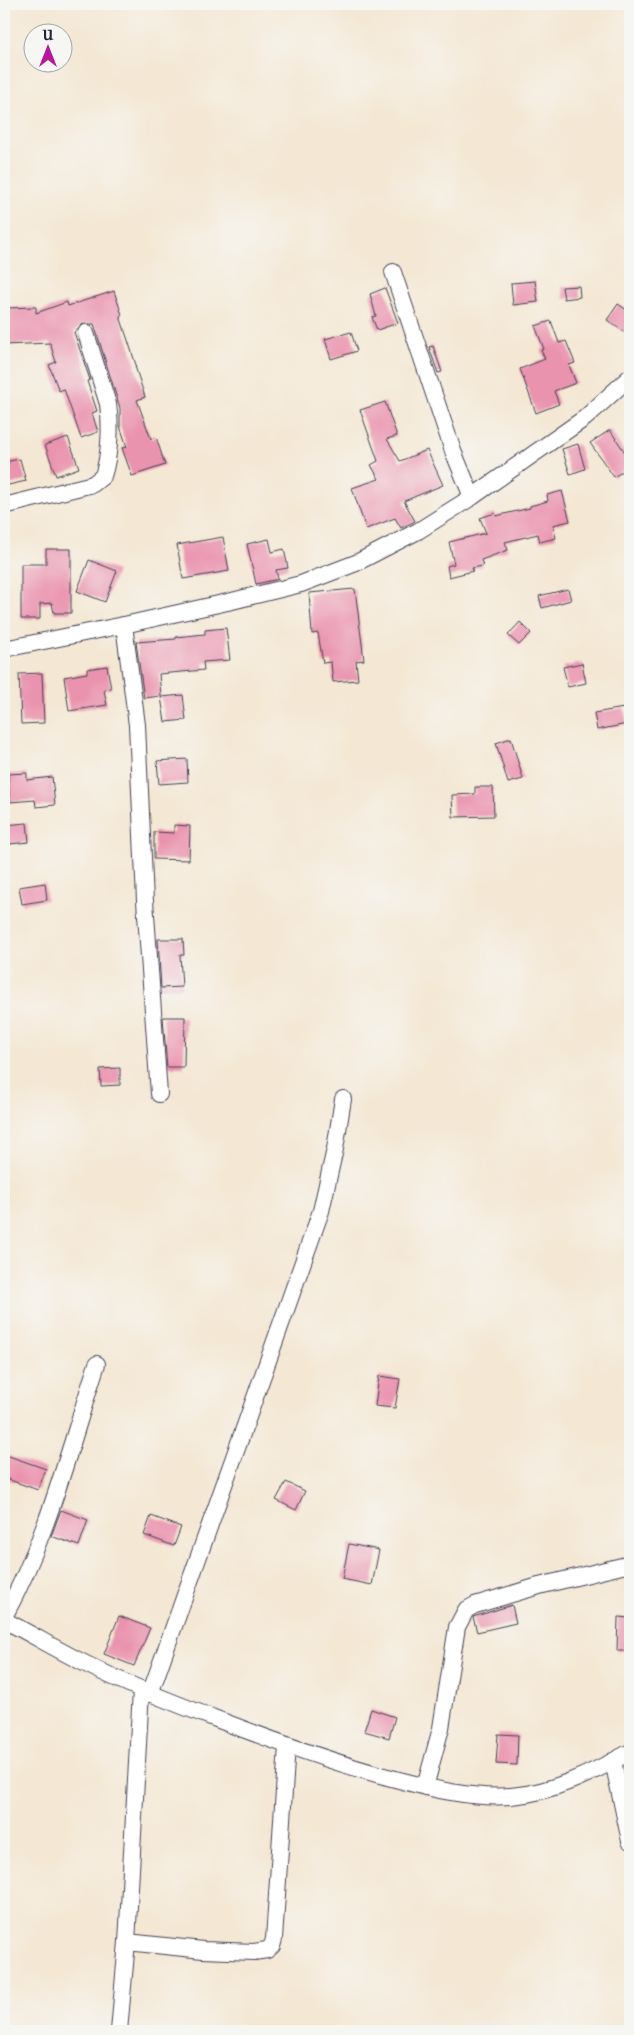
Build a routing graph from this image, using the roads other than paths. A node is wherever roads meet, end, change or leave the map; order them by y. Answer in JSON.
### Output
{"nodes":[{"id":1,"x":392,"y":272,"type":"dead end"},
{"id":2,"x":86,"y":334,"type":"dead end"},
{"id":3,"x":630,"y":377,"type":"edge"},
{"id":4,"x":472,"y":497,"type":"junction"},
{"id":5,"x":4,"y":506,"type":"edge"},
{"id":6,"x":124,"y":625,"type":"junction"},
{"id":7,"x":4,"y":649,"type":"edge"},
{"id":8,"x":159,"y":1094,"type":"dead end"},
{"id":9,"x":343,"y":1099,"type":"dead end"},
{"id":10,"x":96,"y":1364,"type":"dead end"},
{"id":11,"x":630,"y":1564,"type":"edge"},
{"id":12,"x":4,"y":1619,"type":"edge"},
{"id":13,"x":145,"y":1692,"type":"junction"},
{"id":14,"x":287,"y":1746,"type":"junction"},
{"id":15,"x":630,"y":1752,"type":"edge"},
{"id":16,"x":613,"y":1761,"type":"junction"},
{"id":17,"x":425,"y":1786,"type":"junction"},
{"id":18,"x":630,"y":1841,"type":"edge"},
{"id":19,"x":127,"y":1942,"type":"junction"},
{"id":20,"x":119,"y":2031,"type":"edge"}],
"edges":[{"from":1,"to":4,"type":"street"},
{"from":2,"to":5,"type":"street"},
{"from":3,"to":4,"type":"street"},
{"from":4,"to":6,"type":"street"},
{"from":6,"to":7,"type":"street"},
{"from":6,"to":8,"type":"street"},
{"from":9,"to":13,"type":"street"},
{"from":10,"to":12,"type":"street"},
{"from":11,"to":17,"type":"street"},
{"from":12,"to":13,"type":"street"},
{"from":13,"to":14,"type":"street"},
{"from":13,"to":19,"type":"street"},
{"from":14,"to":17,"type":"street"},
{"from":14,"to":19,"type":"street"},
{"from":15,"to":16,"type":"street"},
{"from":16,"to":17,"type":"street"},
{"from":16,"to":18,"type":"street"},
{"from":19,"to":20,"type":"street"}]}
